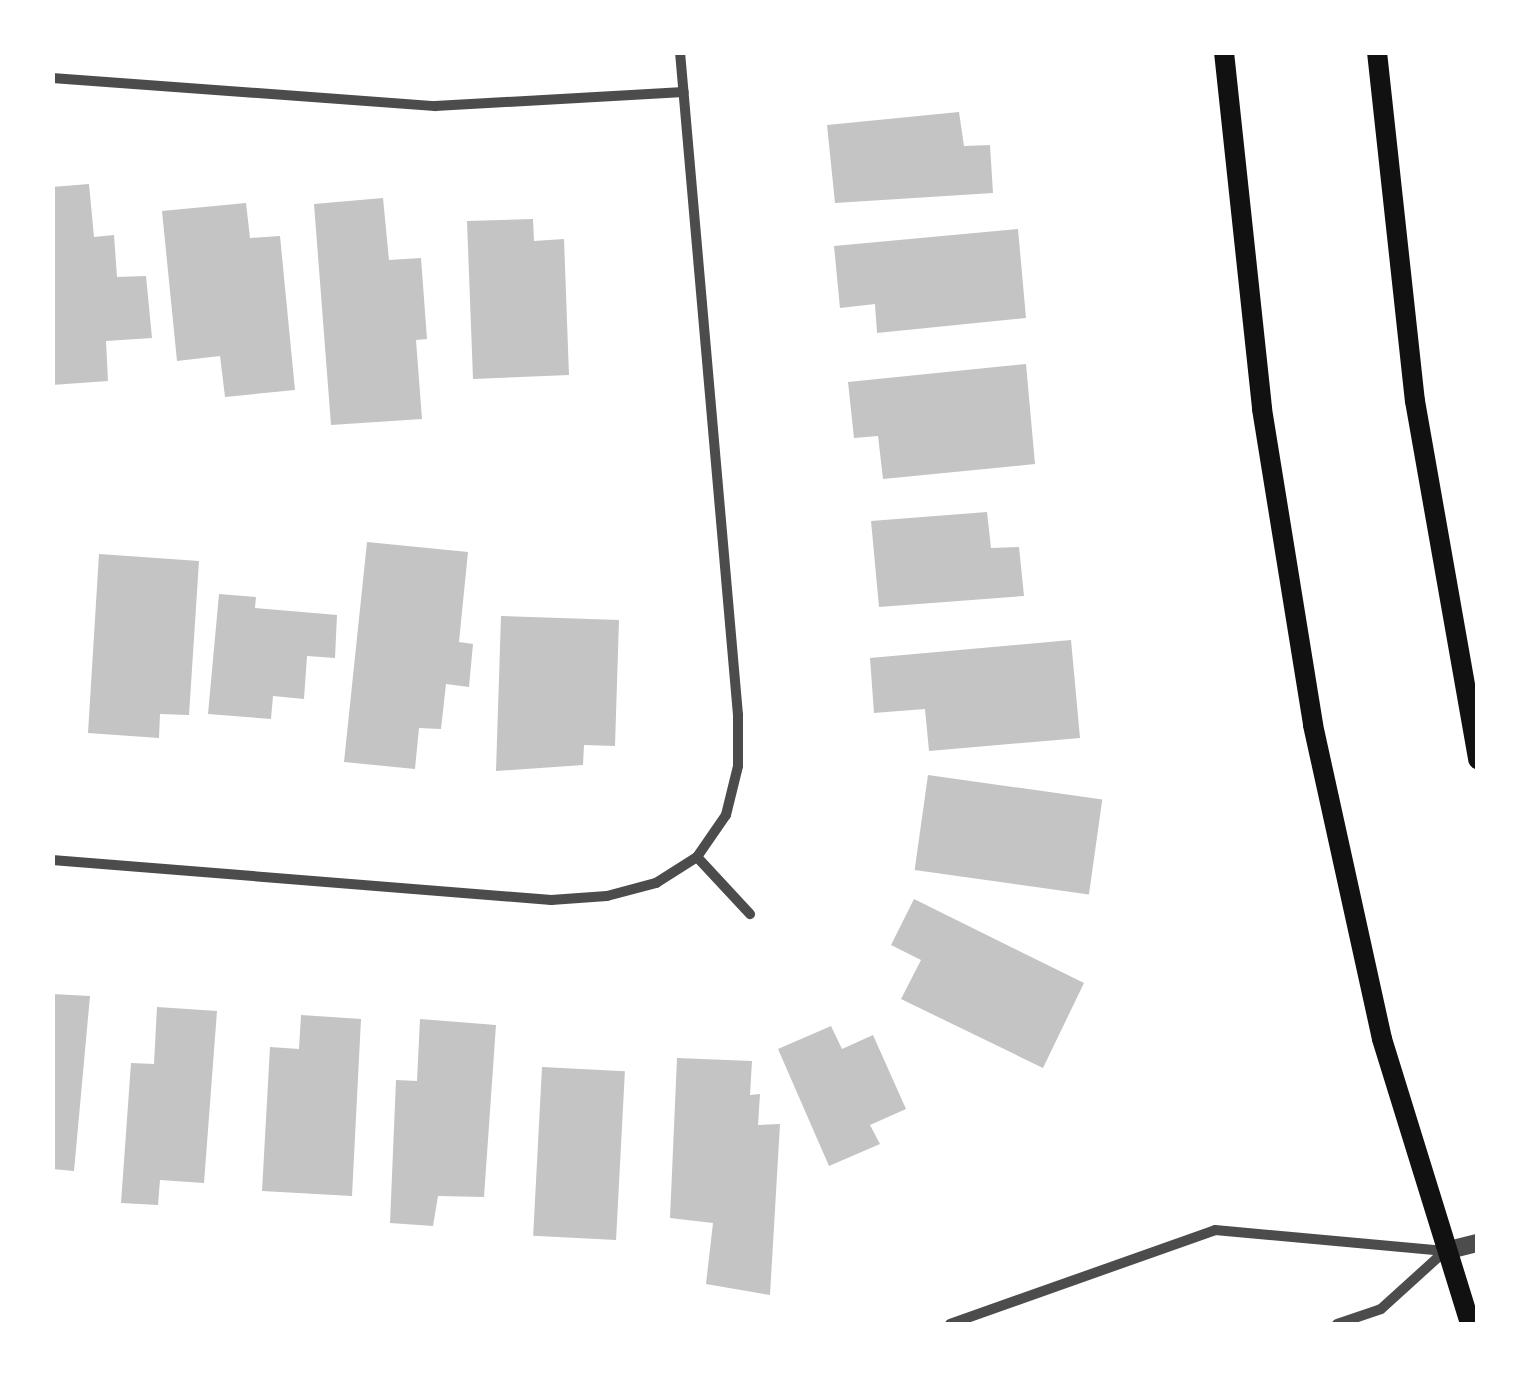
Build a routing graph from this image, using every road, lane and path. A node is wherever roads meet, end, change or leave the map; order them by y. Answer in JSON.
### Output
{"nodes":[{"id":1,"x":680,"y":52,"type":"edge"},
{"id":2,"x":1224,"y":52,"type":"edge"},
{"id":3,"x":1377,"y":52,"type":"edge"},
{"id":4,"x":52,"y":78,"type":"edge"},
{"id":5,"x":684,"y":92,"type":"junction"},
{"id":6,"x":1478,"y":758,"type":"edge"},
{"id":7,"x":697,"y":858,"type":"junction"},
{"id":8,"x":52,"y":860,"type":"edge"},
{"id":9,"x":750,"y":914,"type":"dead end"},
{"id":10,"x":1478,"y":1242,"type":"edge"},
{"id":11,"x":1445,"y":1251,"type":"junction"},
{"id":12,"x":950,"y":1324,"type":"edge"},
{"id":13,"x":1337,"y":1324,"type":"edge"},
{"id":14,"x":1470,"y":1324,"type":"edge"}],
"edges":[{"from":1,"to":5,"type":"street"},
{"from":2,"to":11,"type":"main road"},
{"from":3,"to":6,"type":"main road"},
{"from":4,"to":5,"type":"street"},
{"from":5,"to":7,"type":"street"},
{"from":7,"to":8,"type":"street"},
{"from":7,"to":9,"type":"street"},
{"from":10,"to":11,"type":"street"},
{"from":11,"to":12,"type":"street"},
{"from":11,"to":13,"type":"street"},
{"from":11,"to":14,"type":"main road"}]}
